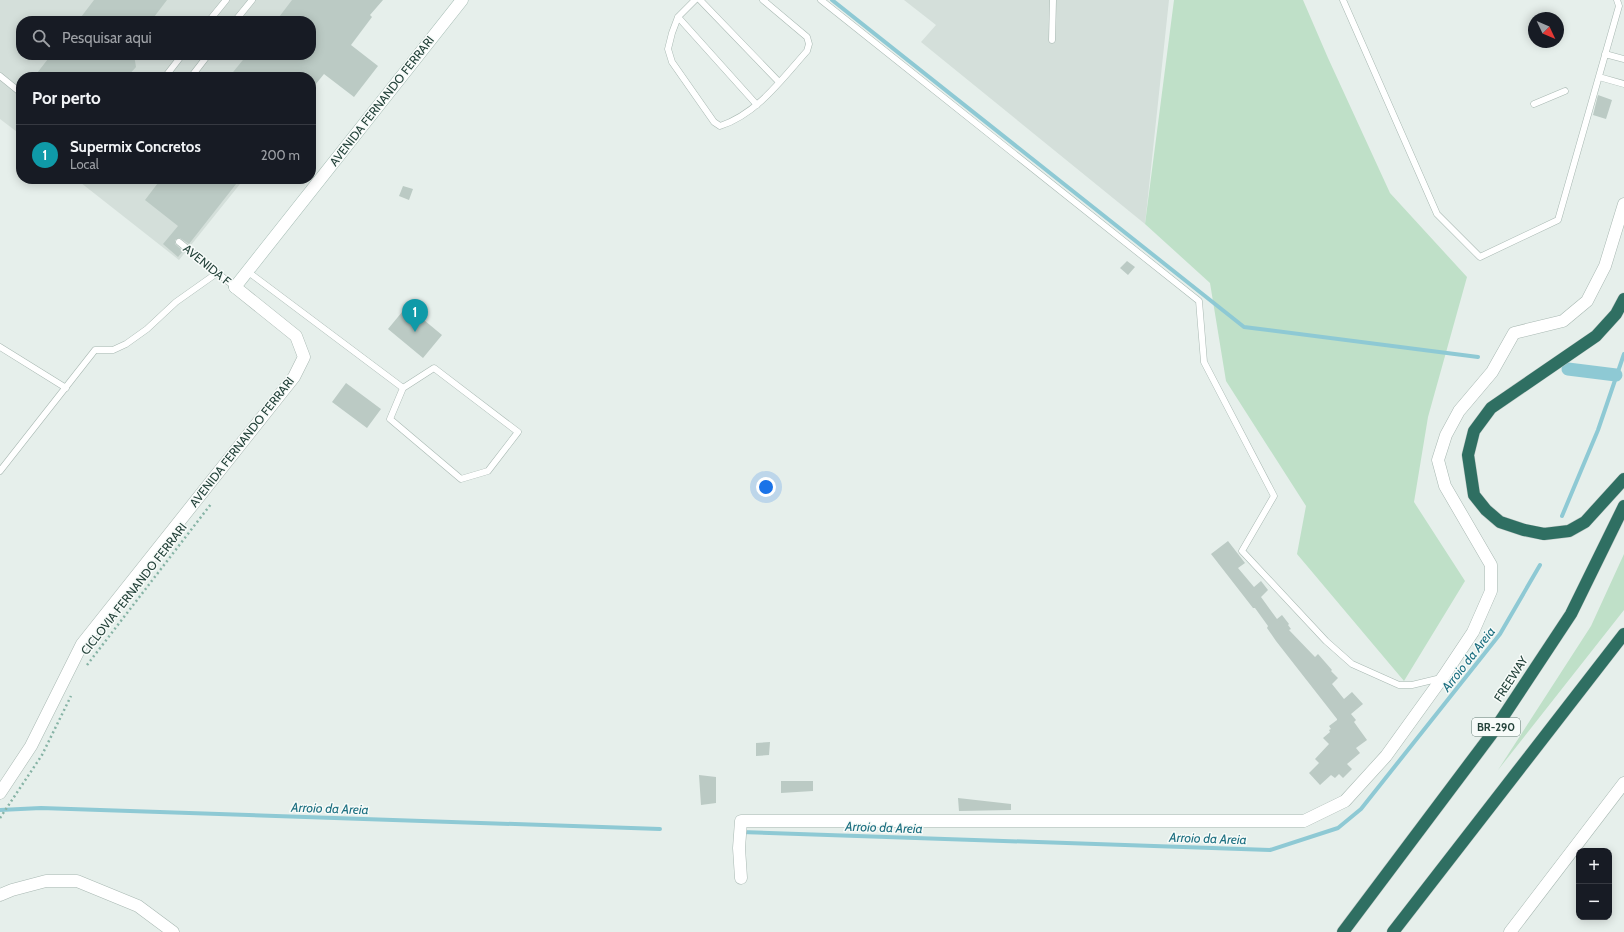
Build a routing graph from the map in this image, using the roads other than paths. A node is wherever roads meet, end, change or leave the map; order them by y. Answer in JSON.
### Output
{"nodes":[{"id":1,"x":226,"y":0,"type":"edge"},
{"id":2,"x":252,"y":0,"type":"edge"},
{"id":3,"x":462,"y":0,"type":"edge"},
{"id":4,"x":695,"y":0,"type":"edge"},
{"id":5,"x":700,"y":0,"type":"edge"},
{"id":6,"x":763,"y":0,"type":"edge"},
{"id":7,"x":821,"y":0,"type":"edge"},
{"id":8,"x":1053,"y":0,"type":"edge"},
{"id":9,"x":1343,"y":0,"type":"edge"},
{"id":10,"x":1617,"y":0,"type":"edge"},
{"id":11,"x":213,"y":16,"type":"edge"},
{"id":12,"x":240,"y":16,"type":"edge"},
{"id":13,"x":678,"y":17,"type":"junction"},
{"id":14,"x":1052,"y":40,"type":"dead end"},
{"id":15,"x":1605,"y":54,"type":"junction"},
{"id":16,"x":1624,"y":59,"type":"edge"},
{"id":17,"x":178,"y":60,"type":"edge"},
{"id":18,"x":204,"y":60,"type":"edge"},
{"id":19,"x":169,"y":72,"type":"edge"},
{"id":20,"x":195,"y":72,"type":"edge"},
{"id":21,"x":0,"y":76,"type":"edge"},
{"id":22,"x":1599,"y":77,"type":"junction"},
{"id":23,"x":779,"y":82,"type":"junction"},
{"id":24,"x":1624,"y":84,"type":"edge"},
{"id":25,"x":16,"y":90,"type":"edge"},
{"id":26,"x":1565,"y":91,"type":"dead end"},
{"id":27,"x":1534,"y":104,"type":"dead end"},
{"id":28,"x":757,"y":105,"type":"junction"},
{"id":29,"x":1624,"y":204,"type":"edge"},
{"id":30,"x":179,"y":242,"type":"dead end"},
{"id":31,"x":247,"y":271,"type":"junction"},
{"id":32,"x":217,"y":273,"type":"junction"},
{"id":33,"x":235,"y":287,"type":"junction"},
{"id":34,"x":1624,"y":299,"type":"edge"},
{"id":35,"x":0,"y":347,"type":"edge"},
{"id":36,"x":66,"y":388,"type":"junction"},
{"id":37,"x":404,"y":388,"type":"junction"},
{"id":38,"x":0,"y":471,"type":"edge"},
{"id":39,"x":1624,"y":479,"type":"edge"},
{"id":40,"x":1624,"y":506,"type":"edge"},
{"id":41,"x":1624,"y":634,"type":"edge"},
{"id":42,"x":1443,"y":677,"type":"junction"},
{"id":43,"x":1624,"y":783,"type":"edge"},
{"id":44,"x":0,"y":793,"type":"edge"},
{"id":45,"x":741,"y":878,"type":"dead end"},
{"id":46,"x":0,"y":895,"type":"edge"},
{"id":47,"x":173,"y":932,"type":"edge"},
{"id":48,"x":1343,"y":932,"type":"edge"},
{"id":49,"x":1393,"y":932,"type":"edge"},
{"id":50,"x":1510,"y":932,"type":"edge"}],
"edges":[{"from":1,"to":11,"type":"lane"},
{"from":2,"to":12,"type":"lane"},
{"from":3,"to":31,"type":"street","name":"AVENIDA FERNANDO FERRARI"},
{"from":4,"to":13,"type":"lane"},
{"from":5,"to":23,"type":"lane"},
{"from":6,"to":23,"type":"lane"},
{"from":7,"to":42,"type":"lane"},
{"from":8,"to":14,"type":"lane"},
{"from":9,"to":22,"type":"lane"},
{"from":10,"to":15,"type":"lane"},
{"from":13,"to":28,"type":"lane"},
{"from":13,"to":28,"type":"lane"},
{"from":15,"to":16,"type":"lane"},
{"from":15,"to":22,"type":"lane"},
{"from":17,"to":19,"type":"lane"},
{"from":18,"to":20,"type":"lane"},
{"from":21,"to":25,"type":"lane"},
{"from":22,"to":24,"type":"lane"},
{"from":23,"to":28,"type":"lane"},
{"from":26,"to":27,"type":"lane"},
{"from":29,"to":42,"type":"street"},
{"from":30,"to":32,"type":"lane","name":"AVENIDA F"},
{"from":31,"to":33,"type":"street","name":"AVENIDA FERNANDO FERRARI"},
{"from":31,"to":37,"type":"lane"},
{"from":32,"to":33,"type":"lane","name":"AVENIDA F"},
{"from":32,"to":36,"type":"lane"},
{"from":33,"to":44,"type":"street","name":"AVENIDA FERNANDO FERRARI"},
{"from":34,"to":39,"type":"highway"},
{"from":35,"to":36,"type":"lane"},
{"from":36,"to":38,"type":"lane"},
{"from":37,"to":37,"type":"lane"},
{"from":40,"to":48,"type":"highway","name":"FREEWAY","number":"BR-290"},
{"from":41,"to":49,"type":"highway"},
{"from":42,"to":45,"type":"street"},
{"from":43,"to":50,"type":"street"},
{"from":46,"to":47,"type":"street"}]}
